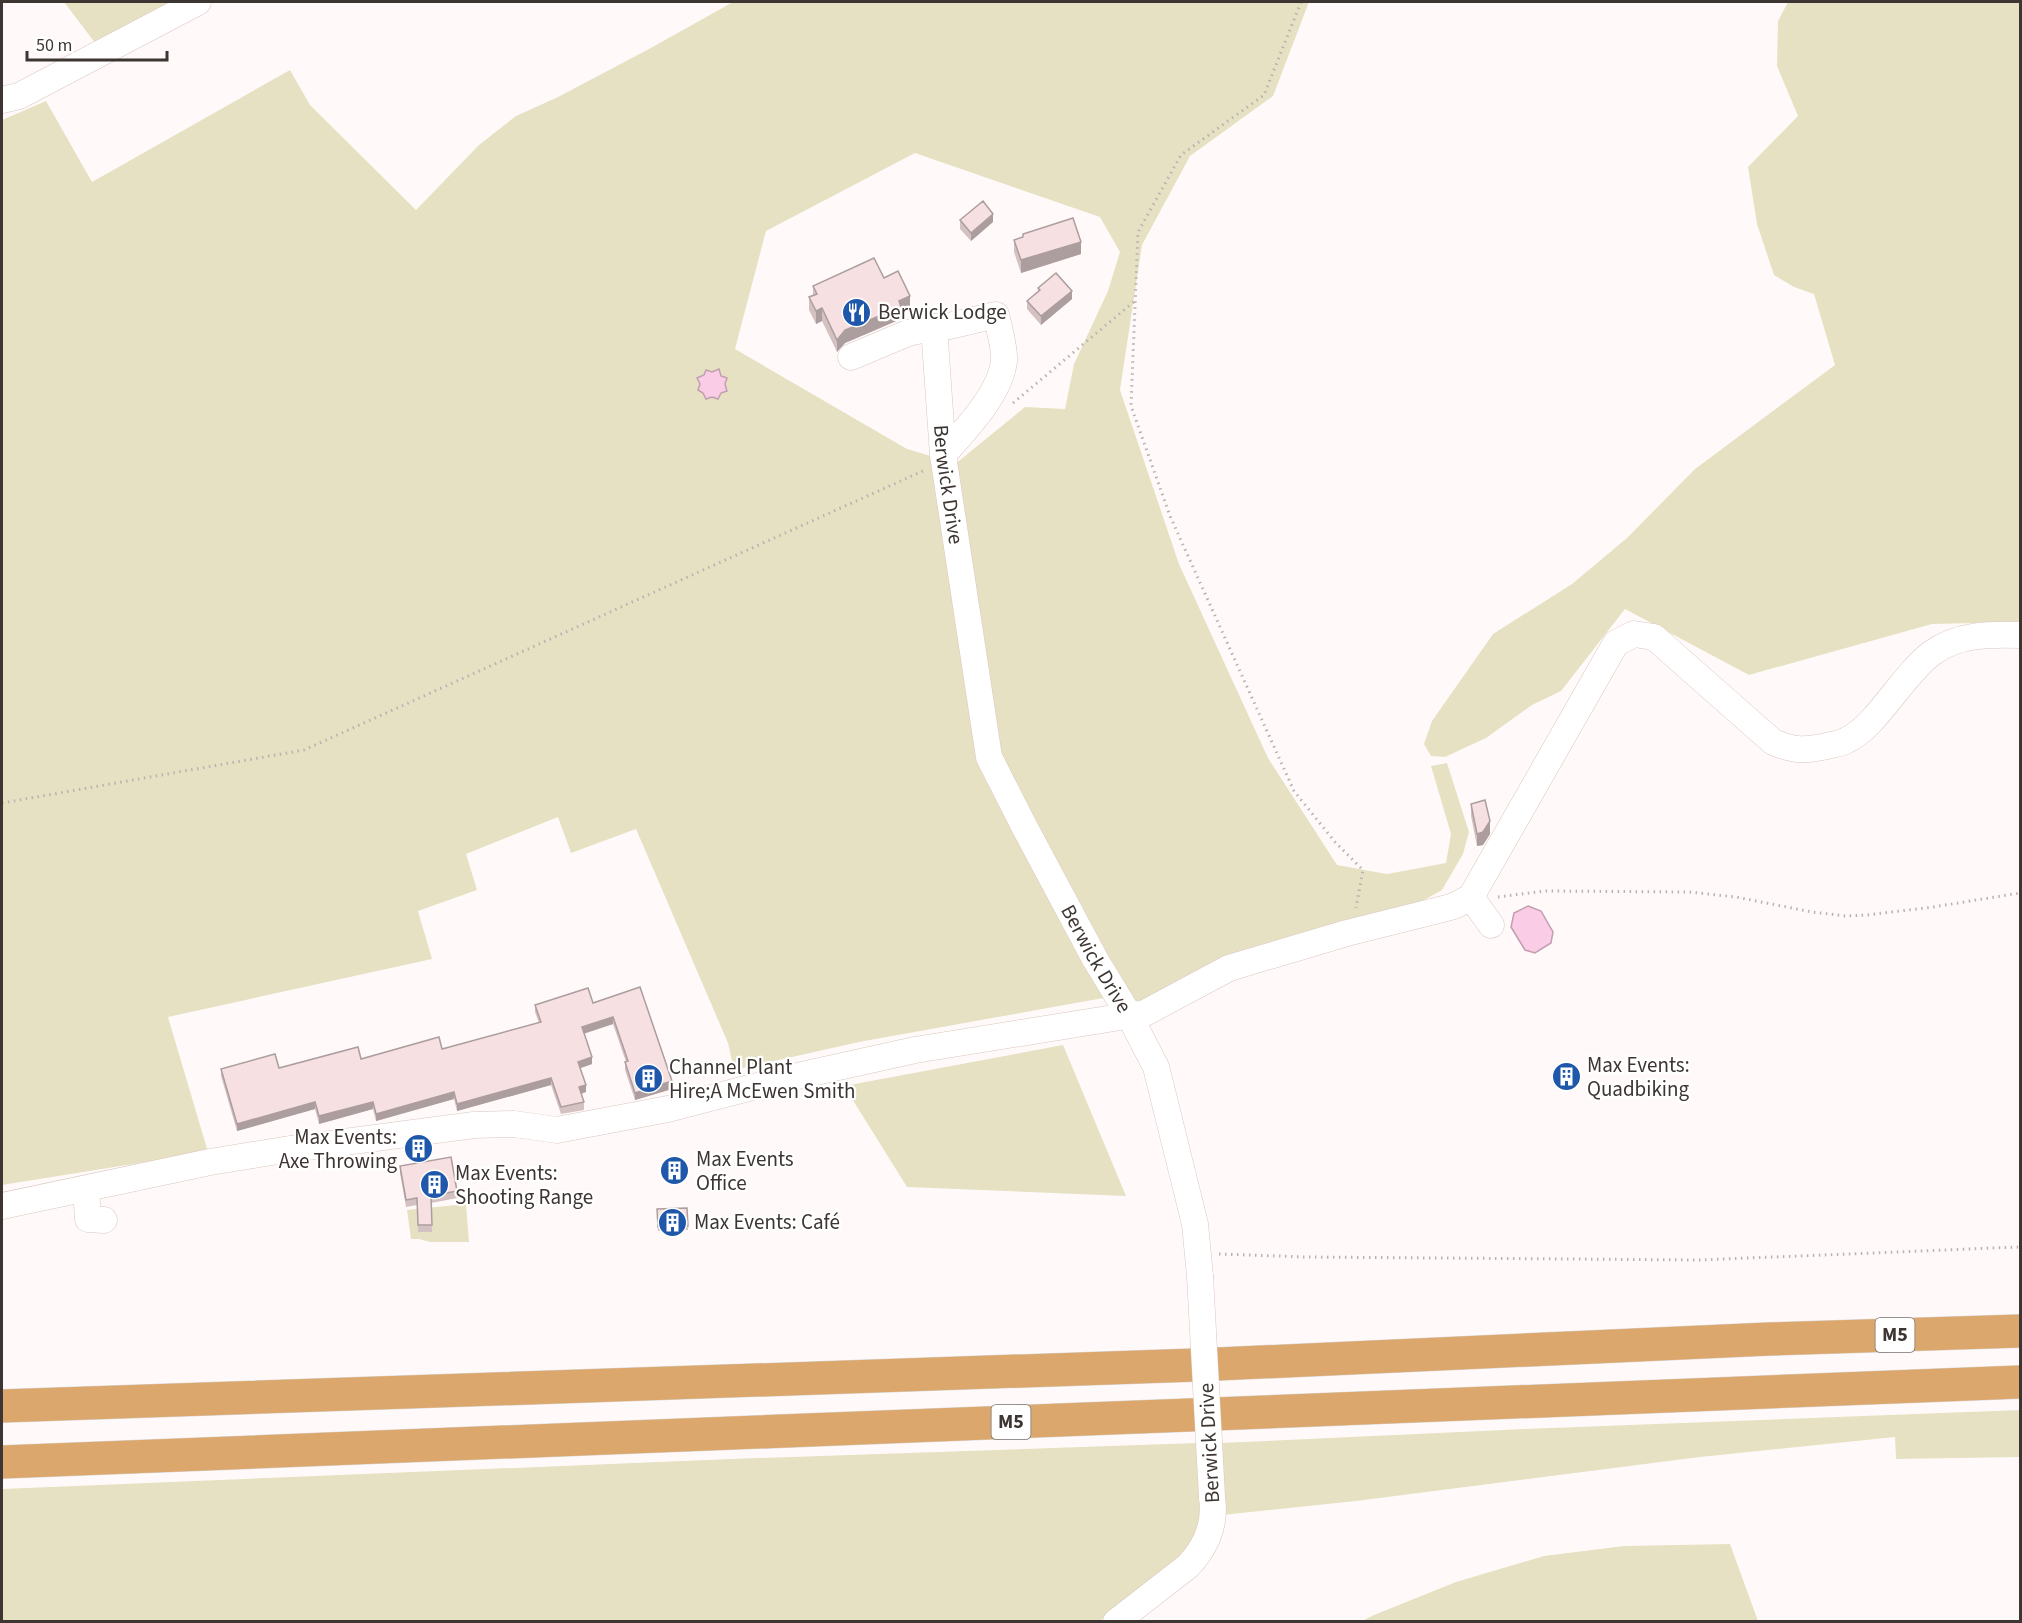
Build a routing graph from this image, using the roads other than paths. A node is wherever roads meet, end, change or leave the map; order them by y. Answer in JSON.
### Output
{"nodes":[{"id":1,"x":198,"y":2,"type":"edge"},
{"id":2,"x":2,"y":100,"type":"edge"},
{"id":3,"x":934,"y":327,"type":"junction"},
{"id":4,"x":851,"y":357,"type":"dead end"},
{"id":5,"x":943,"y":458,"type":"junction"},
{"id":6,"x":2020,"y":635,"type":"edge"},
{"id":7,"x":1129,"y":1016,"type":"junction"},
{"id":8,"x":86,"y":1189,"type":"junction"},
{"id":9,"x":2,"y":1206,"type":"edge"},
{"id":10,"x":104,"y":1220,"type":"dead end"},
{"id":11,"x":2020,"y":1331,"type":"edge"},
{"id":12,"x":2020,"y":1382,"type":"edge"},
{"id":13,"x":2,"y":1406,"type":"edge"},
{"id":14,"x":2,"y":1462,"type":"edge"},
{"id":15,"x":1116,"y":1622,"type":"edge"}],
"edges":[{"from":1,"to":2,"type":"street"},
{"from":3,"to":4,"type":"street"},
{"from":3,"to":5,"type":"street","name":"Berwick Drive"},
{"from":3,"to":5,"type":"street"},
{"from":5,"to":7,"type":"street","name":"Berwick Drive"},
{"from":6,"to":7,"type":"street"},
{"from":7,"to":8,"type":"street"},
{"from":7,"to":15,"type":"street","name":"Berwick Drive","bridge":true},
{"from":8,"to":9,"type":"street"},
{"from":8,"to":10,"type":"street"},
{"from":11,"to":13,"type":"highway","number":"M5"},
{"from":12,"to":14,"type":"highway","number":"M5"}]}
